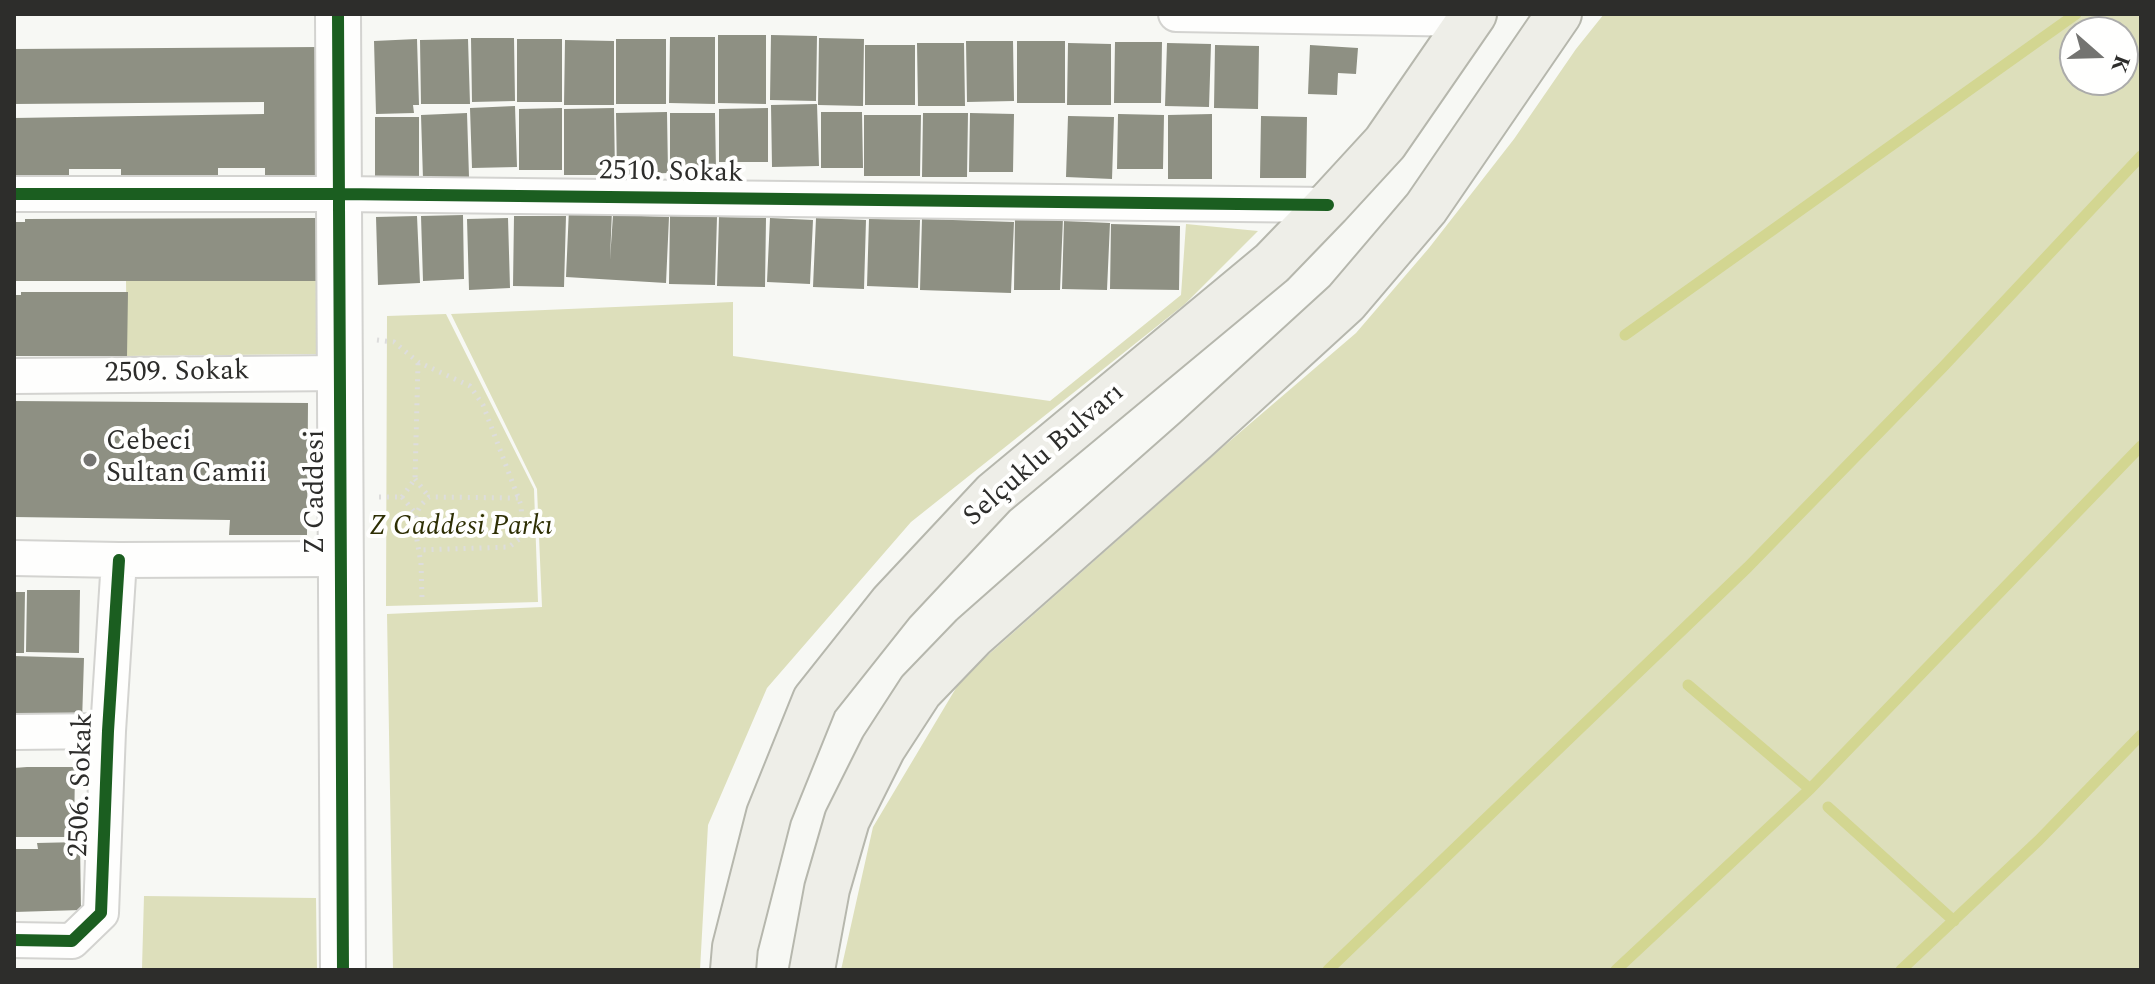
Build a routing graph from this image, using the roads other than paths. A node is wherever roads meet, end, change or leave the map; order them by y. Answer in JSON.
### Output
{"nodes":[{"id":1,"x":311,"y":14,"type":"edge"},
{"id":2,"x":338,"y":14,"type":"edge"},
{"id":3,"x":345,"y":14,"type":"edge"},
{"id":4,"x":1176,"y":14,"type":"edge"},
{"id":5,"x":1559,"y":14,"type":"edge"},
{"id":6,"x":1472,"y":16,"type":"edge"},
{"id":7,"x":14,"y":194,"type":"edge"},
{"id":8,"x":339,"y":194,"type":"junction"},
{"id":9,"x":1328,"y":205,"type":"junction"},
{"id":10,"x":341,"y":373,"type":"junction"},
{"id":11,"x":14,"y":376,"type":"edge"},
{"id":12,"x":14,"y":558,"type":"edge"},
{"id":13,"x":343,"y":559,"type":"junction"},
{"id":14,"x":119,"y":560,"type":"junction"},
{"id":15,"x":108,"y":731,"type":"junction"},
{"id":16,"x":14,"y":732,"type":"edge"},
{"id":17,"x":14,"y":940,"type":"edge"},
{"id":18,"x":343,"y":970,"type":"edge"},
{"id":19,"x":733,"y":970,"type":"edge"},
{"id":20,"x":812,"y":970,"type":"edge"}],
"edges":[{"from":1,"to":2,"type":"street"},
{"from":2,"to":3,"type":"street"},
{"from":2,"to":8,"type":"street","name":"Z Caddesi"},
{"from":4,"to":6,"type":"street"},
{"from":5,"to":20,"type":"main road"},
{"from":6,"to":9,"type":"main road","name":"Selçuklu Bulvarı"},
{"from":7,"to":8,"type":"street","name":"2510. Sokak"},
{"from":8,"to":9,"type":"street","name":"2510. Sokak"},
{"from":8,"to":10,"type":"street","name":"Z Caddesi"},
{"from":9,"to":19,"type":"main road","name":"Selçuklu Bulvarı"},
{"from":10,"to":11,"type":"street","name":"2509. Sokak"},
{"from":10,"to":13,"type":"street","name":"Z Caddesi"},
{"from":12,"to":14,"type":"street"},
{"from":13,"to":14,"type":"street"},
{"from":13,"to":18,"type":"street","name":"Z Caddesi"},
{"from":14,"to":15,"type":"street","name":"2506. Sokak"},
{"from":15,"to":16,"type":"street"},
{"from":15,"to":17,"type":"street","name":"2506. Sokak"}]}
